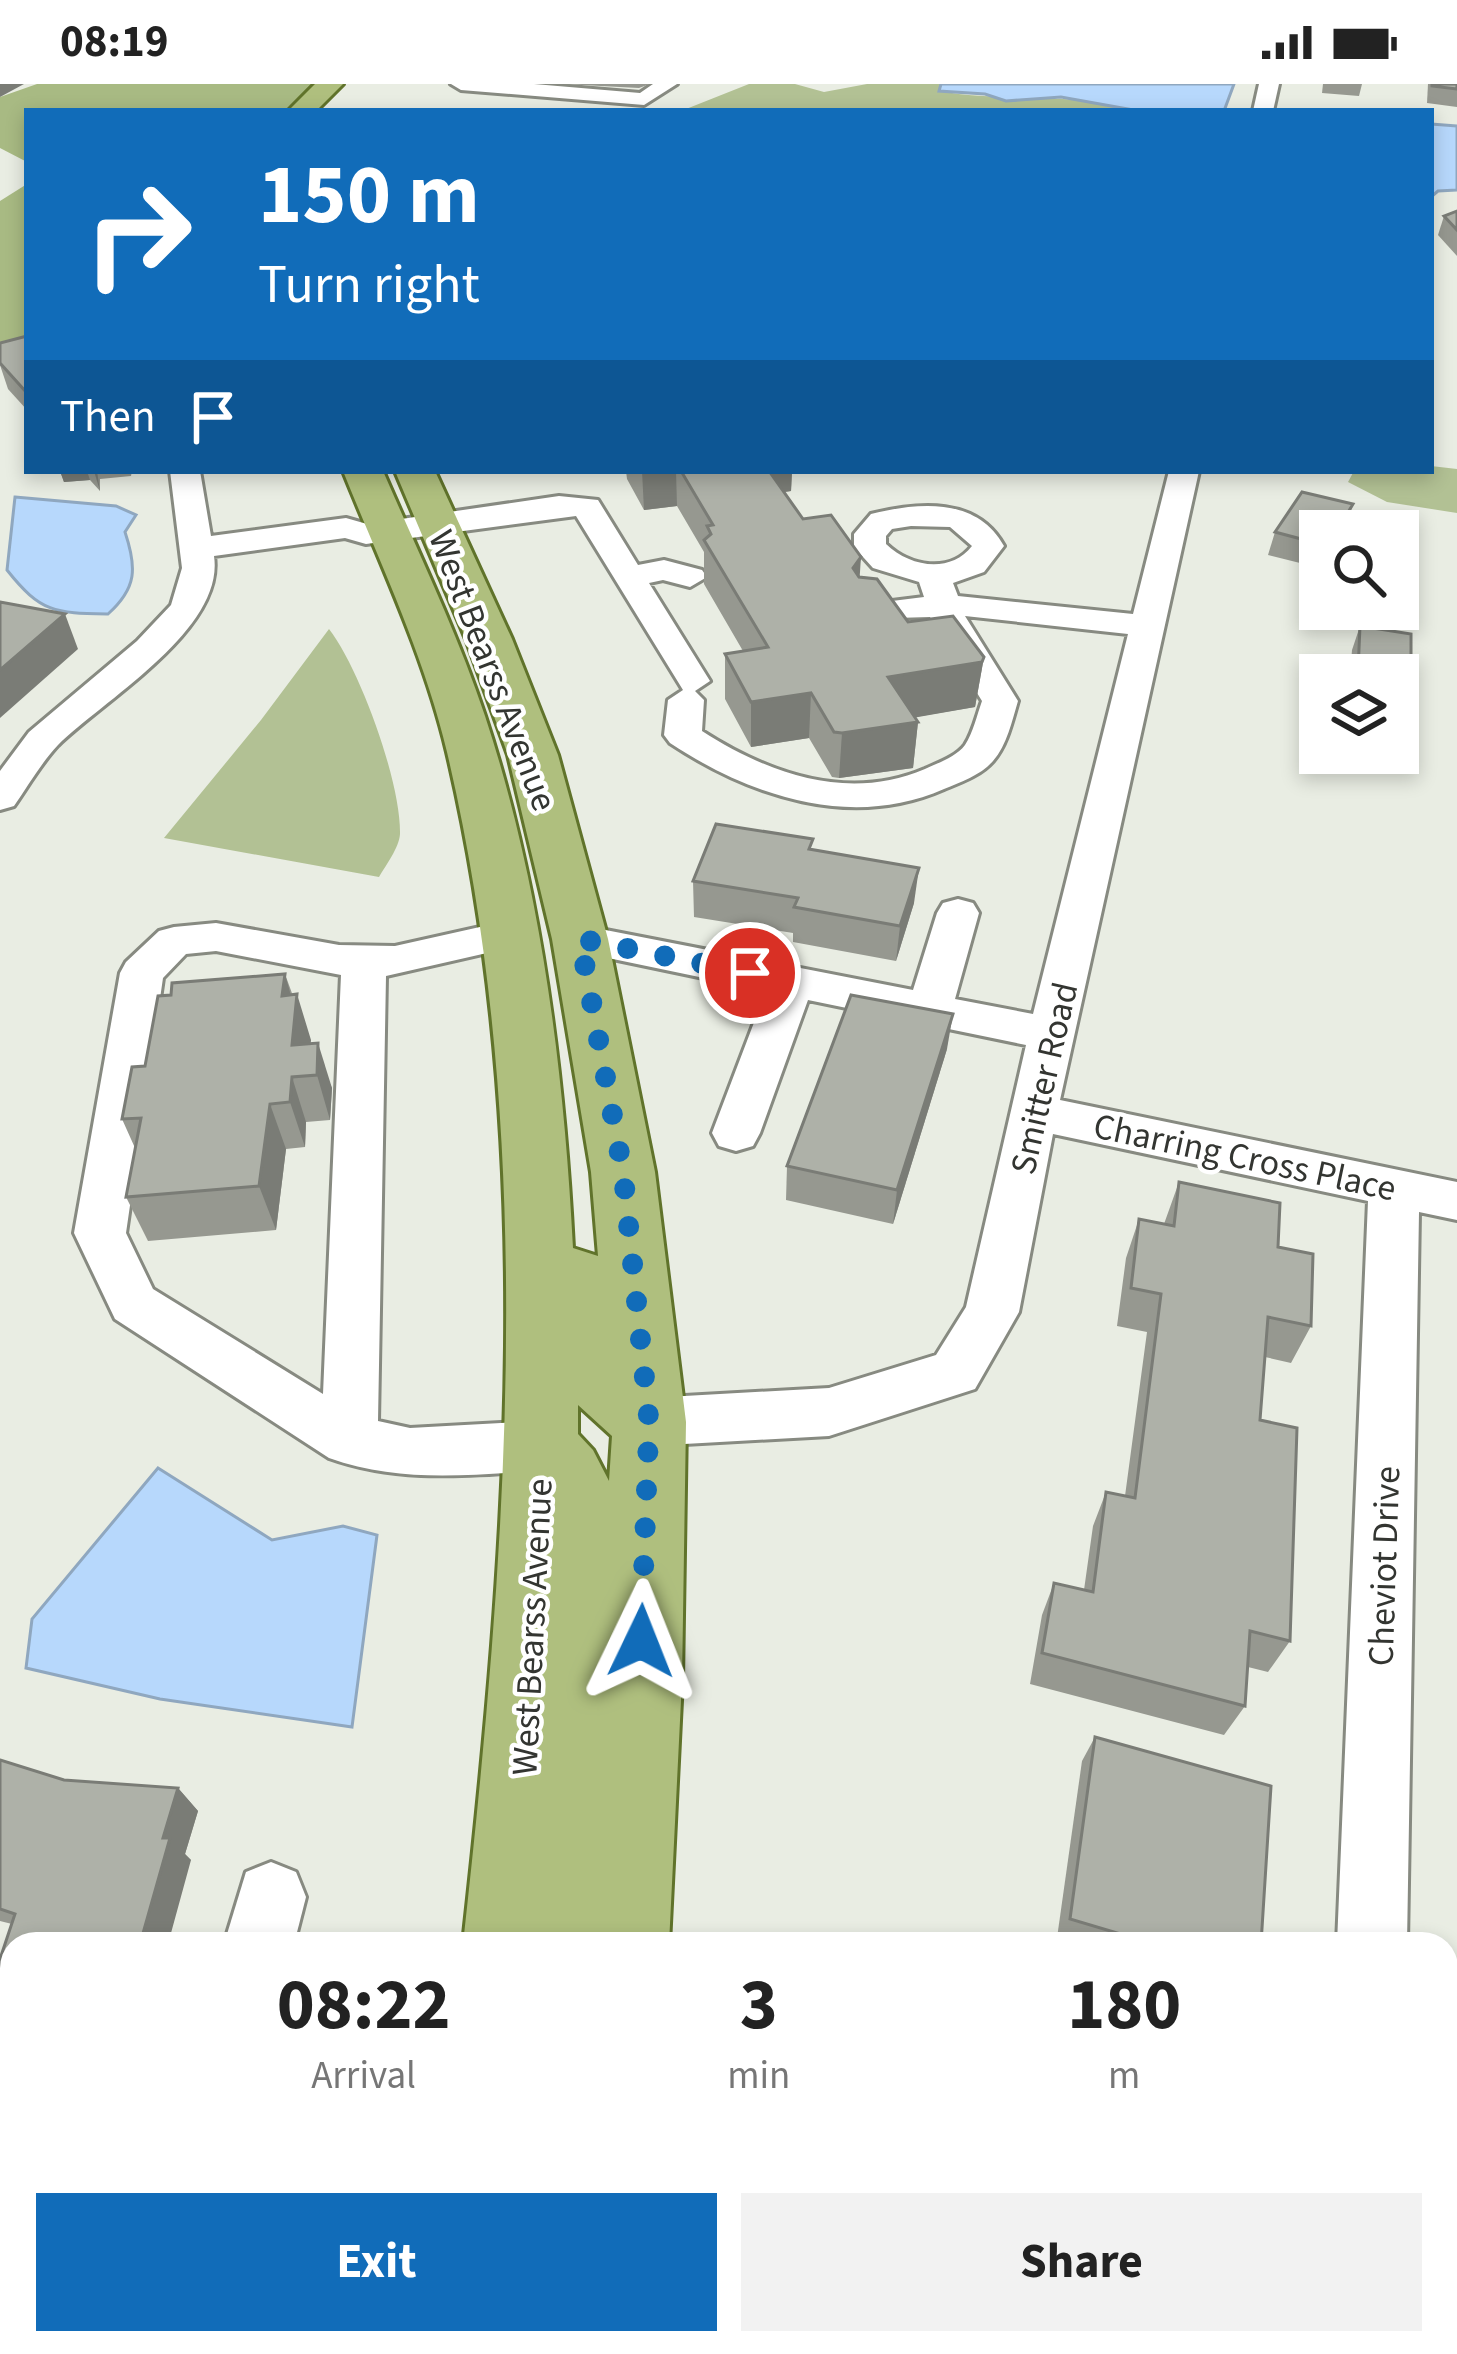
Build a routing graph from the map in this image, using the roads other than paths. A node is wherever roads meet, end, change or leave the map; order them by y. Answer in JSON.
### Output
{"nodes":[{"id":1,"x":461,"y":84,"type":"edge"},
{"id":2,"x":667,"y":84,"type":"edge"},
{"id":3,"x":342,"y":87,"type":"edge"},
{"id":4,"x":306,"y":108,"type":"edge"},
{"id":5,"x":185,"y":474,"type":"edge"},
{"id":6,"x":366,"y":474,"type":"edge"},
{"id":7,"x":1183,"y":474,"type":"edge"},
{"id":8,"x":401,"y":515,"type":"edge"},
{"id":9,"x":198,"y":558,"type":"junction"},
{"id":10,"x":631,"y":576,"type":"junction"},
{"id":11,"x":937,"y":591,"type":"junction"},
{"id":12,"x":651,"y":610,"type":"junction"},
{"id":13,"x":872,"y":612,"type":"edge"},
{"id":14,"x":1148,"y":627,"type":"junction"},
{"id":15,"x":0,"y":797,"type":"edge"},
{"id":16,"x":958,"y":913,"type":"dead end"},
{"id":17,"x":511,"y":934,"type":"junction"},
{"id":18,"x":580,"y":939,"type":"junction"},
{"id":19,"x":364,"y":960,"type":"junction"},
{"id":20,"x":792,"y":981,"type":"junction"},
{"id":21,"x":929,"y":1009,"type":"junction"},
{"id":22,"x":1052,"y":1034,"type":"junction"},
{"id":23,"x":528,"y":1074,"type":"junction"},
{"id":24,"x":1034,"y":1112,"type":"junction"},
{"id":25,"x":736,"y":1133,"type":"dead end"},
{"id":26,"x":1394,"y":1187,"type":"junction"},
{"id":27,"x":1457,"y":1201,"type":"edge"},
{"id":28,"x":649,"y":1421,"type":"junction"},
{"id":29,"x":349,"y":1440,"type":"junction"},
{"id":30,"x":539,"y":1446,"type":"junction"},
{"id":31,"x":510,"y":1932,"type":"edge"},
{"id":32,"x":571,"y":1932,"type":"edge"},
{"id":33,"x":624,"y":1932,"type":"edge"},
{"id":34,"x":1372,"y":1932,"type":"edge"}],
"edges":[{"from":1,"to":2,"type":"street"},
{"from":3,"to":4,"type":"main road"},
{"from":5,"to":9,"type":"street"},
{"from":6,"to":8,"type":"main road","name":"West Bearss Avenue"},
{"from":7,"to":14,"type":"street","name":"Smitter Road"},
{"from":8,"to":9,"type":"street"},
{"from":8,"to":10,"type":"street"},
{"from":8,"to":17,"type":"main road","name":"West Bearss Avenue"},
{"from":8,"to":18,"type":"main road","name":"West Bearss Avenue"},
{"from":9,"to":15,"type":"street"},
{"from":10,"to":12,"type":"street"},
{"from":10,"to":12,"type":"street"},
{"from":11,"to":12,"type":"street"},
{"from":11,"to":13,"type":"street"},
{"from":11,"to":14,"type":"street"},
{"from":14,"to":22,"type":"street","name":"Smitter Road"},
{"from":16,"to":21,"type":"street"},
{"from":17,"to":19,"type":"street"},
{"from":17,"to":23,"type":"main road","name":"West Bearss Avenue"},
{"from":18,"to":20,"type":"street"},
{"from":18,"to":28,"type":"main road","name":"West Bearss Avenue"},
{"from":19,"to":29,"type":"street"},
{"from":19,"to":29,"type":"street"},
{"from":20,"to":21,"type":"street"},
{"from":20,"to":25,"type":"street"},
{"from":21,"to":22,"type":"street"},
{"from":22,"to":24,"type":"street","name":"Smitter Road"},
{"from":23,"to":28,"type":"main road"},
{"from":23,"to":30,"type":"main road","name":"West Bearss Avenue"},
{"from":24,"to":26,"type":"street","name":"Charring Cross Place"},
{"from":24,"to":28,"type":"street","name":"Smitter Road"},
{"from":26,"to":27,"type":"street","name":"Charring Cross Place"},
{"from":26,"to":34,"type":"street","name":"Cheviot Drive"},
{"from":28,"to":33,"type":"main road","name":"West Bearss Avenue"},
{"from":29,"to":30,"type":"street"},
{"from":30,"to":31,"type":"main road","name":"West Bearss Avenue"},
{"from":30,"to":32,"type":"main road"}]}
